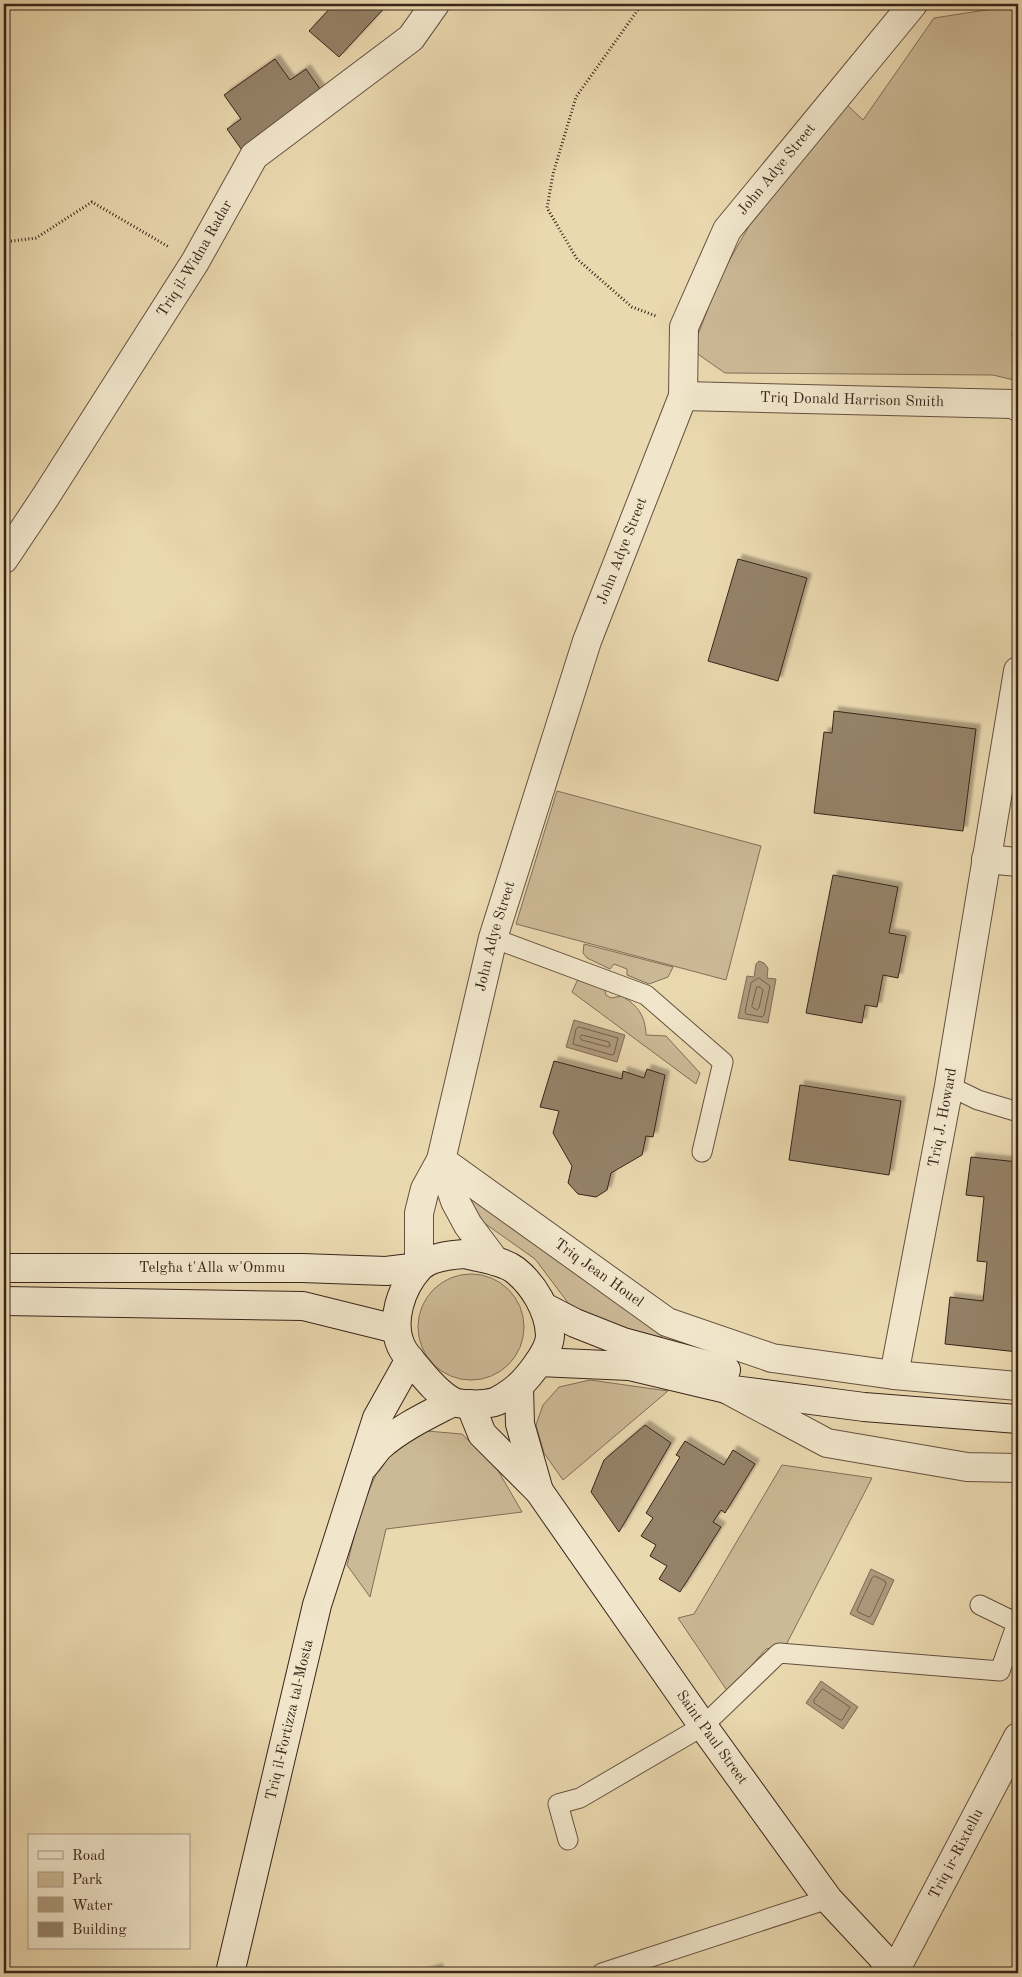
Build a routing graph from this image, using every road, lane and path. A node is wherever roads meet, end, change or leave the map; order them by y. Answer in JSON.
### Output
{"nodes":[{"id":1,"x":9,"y":4,"type":"edge"},
{"id":2,"x":435,"y":4,"type":"edge"},
{"id":3,"x":642,"y":4,"type":"edge"},
{"id":4,"x":913,"y":4,"type":"edge"},
{"id":5,"x":4,"y":11,"type":"edge"},
{"id":6,"x":4,"y":242,"type":"edge"},
{"id":7,"x":195,"y":262,"type":"junction"},
{"id":8,"x":684,"y":327,"type":"junction"},
{"id":9,"x":684,"y":396,"type":"junction"},
{"id":10,"x":1018,"y":407,"type":"edge"},
{"id":11,"x":4,"y":558,"type":"edge"},
{"id":12,"x":1018,"y":681,"type":"edge"},
{"id":13,"x":986,"y":859,"type":"junction"},
{"id":14,"x":1018,"y":862,"type":"edge"},
{"id":15,"x":493,"y":938,"type":"junction"},
{"id":16,"x":949,"y":1086,"type":"junction"},
{"id":17,"x":1018,"y":1112,"type":"edge"},
{"id":18,"x":702,"y":1152,"type":"dead end"},
{"id":19,"x":441,"y":1160,"type":"junction"},
{"id":20,"x":495,"y":1261,"type":"junction"},
{"id":21,"x":419,"y":1267,"type":"junction"},
{"id":22,"x":4,"y":1268,"type":"edge"},
{"id":23,"x":4,"y":1301,"type":"edge"},
{"id":24,"x":544,"y":1307,"type":"junction"},
{"id":25,"x":396,"y":1329,"type":"junction"},
{"id":26,"x":772,"y":1358,"type":"junction"},
{"id":27,"x":410,"y":1359,"type":"junction"},
{"id":28,"x":684,"y":1359,"type":"junction"},
{"id":29,"x":540,"y":1362,"type":"junction"},
{"id":30,"x":894,"y":1375,"type":"junction"},
{"id":31,"x":1018,"y":1386,"type":"edge"},
{"id":32,"x":518,"y":1388,"type":"junction"},
{"id":33,"x":726,"y":1389,"type":"junction"},
{"id":34,"x":462,"y":1403,"type":"junction"},
{"id":35,"x":864,"y":1407,"type":"junction"},
{"id":36,"x":1018,"y":1419,"type":"edge"},
{"id":37,"x":1018,"y":1468,"type":"edge"},
{"id":38,"x":361,"y":1469,"type":"junction"},
{"id":39,"x":539,"y":1491,"type":"junction"},
{"id":40,"x":980,"y":1605,"type":"dead end"},
{"id":41,"x":703,"y":1726,"type":"junction"},
{"id":42,"x":1018,"y":1737,"type":"edge"},
{"id":43,"x":568,"y":1840,"type":"dead end"},
{"id":44,"x":828,"y":1900,"type":"junction"},
{"id":45,"x":896,"y":1972,"type":"edge"},
{"id":46,"x":230,"y":1973,"type":"edge"},
{"id":47,"x":602,"y":1973,"type":"edge"}],
"edges":[{"from":1,"to":5,"type":"path"},
{"from":2,"to":7,"type":"street","name":"Triq il-Widna Radar"},
{"from":3,"to":8,"type":"path"},
{"from":4,"to":8,"type":"street","name":"John Adye Street"},
{"from":6,"to":7,"type":"path"},
{"from":7,"to":11,"type":"street","name":"Triq il-Widna Radar"},
{"from":8,"to":9,"type":"street","name":"John Adye Street"},
{"from":9,"to":10,"type":"street","name":"Triq Donald Harrison Smith"},
{"from":9,"to":15,"type":"street","name":"John Adye Street"},
{"from":12,"to":13,"type":"street","name":"Triq J. Howard"},
{"from":13,"to":14,"type":"street"},
{"from":13,"to":16,"type":"street","name":"Triq J. Howard"},
{"from":15,"to":18,"type":"lane"},
{"from":15,"to":19,"type":"street","name":"John Adye Street"},
{"from":16,"to":17,"type":"lane"},
{"from":16,"to":30,"type":"street","name":"Triq J. Howard"},
{"from":19,"to":20,"type":"street"},
{"from":19,"to":21,"type":"street","name":"John Adye Street"},
{"from":19,"to":26,"type":"street","name":"Triq Jean Houel"},
{"from":20,"to":21,"type":"street"},
{"from":20,"to":24,"type":"street"},
{"from":21,"to":22,"type":"street","name":"Telgħa t'Alla w'Ommu"},
{"from":21,"to":25,"type":"street"},
{"from":23,"to":25,"type":"street"},
{"from":24,"to":28,"type":"street","name":"Triq Jean Houel"},
{"from":24,"to":29,"type":"street"},
{"from":25,"to":27,"type":"street"},
{"from":26,"to":28,"type":"street","name":"Triq Jean Houel"},
{"from":26,"to":30,"type":"street","name":"Triq Jean Houel"},
{"from":27,"to":34,"type":"street"},
{"from":27,"to":38,"type":"street","name":"Triq il-Fortizza tal-Mosta"},
{"from":28,"to":35,"type":"street","name":"Triq Jean Houel"},
{"from":29,"to":32,"type":"street"},
{"from":29,"to":33,"type":"street","name":"Triq Jean Houel"},
{"from":30,"to":31,"type":"street","name":"Triq Jean Houel"},
{"from":32,"to":34,"type":"street"},
{"from":32,"to":39,"type":"street","name":"Saint Paul Street"},
{"from":33,"to":35,"type":"street","name":"Triq Jean Houel"},
{"from":33,"to":37,"type":"street","name":"Triq Jean Houel"},
{"from":34,"to":38,"type":"street"},
{"from":34,"to":39,"type":"street","name":"Saint Paul Street"},
{"from":35,"to":36,"type":"street","name":"Triq Jean Houel"},
{"from":38,"to":46,"type":"street","name":"Triq il-Fortizza tal-Mosta"},
{"from":39,"to":41,"type":"street","name":"Saint Paul Street"},
{"from":40,"to":41,"type":"lane"},
{"from":41,"to":43,"type":"lane"},
{"from":41,"to":44,"type":"street","name":"Saint Paul Street"},
{"from":42,"to":45,"type":"street","name":"Triq ir-Rixtellu"},
{"from":44,"to":45,"type":"street","name":"Saint Paul Street"},
{"from":44,"to":47,"type":"lane"}]}
